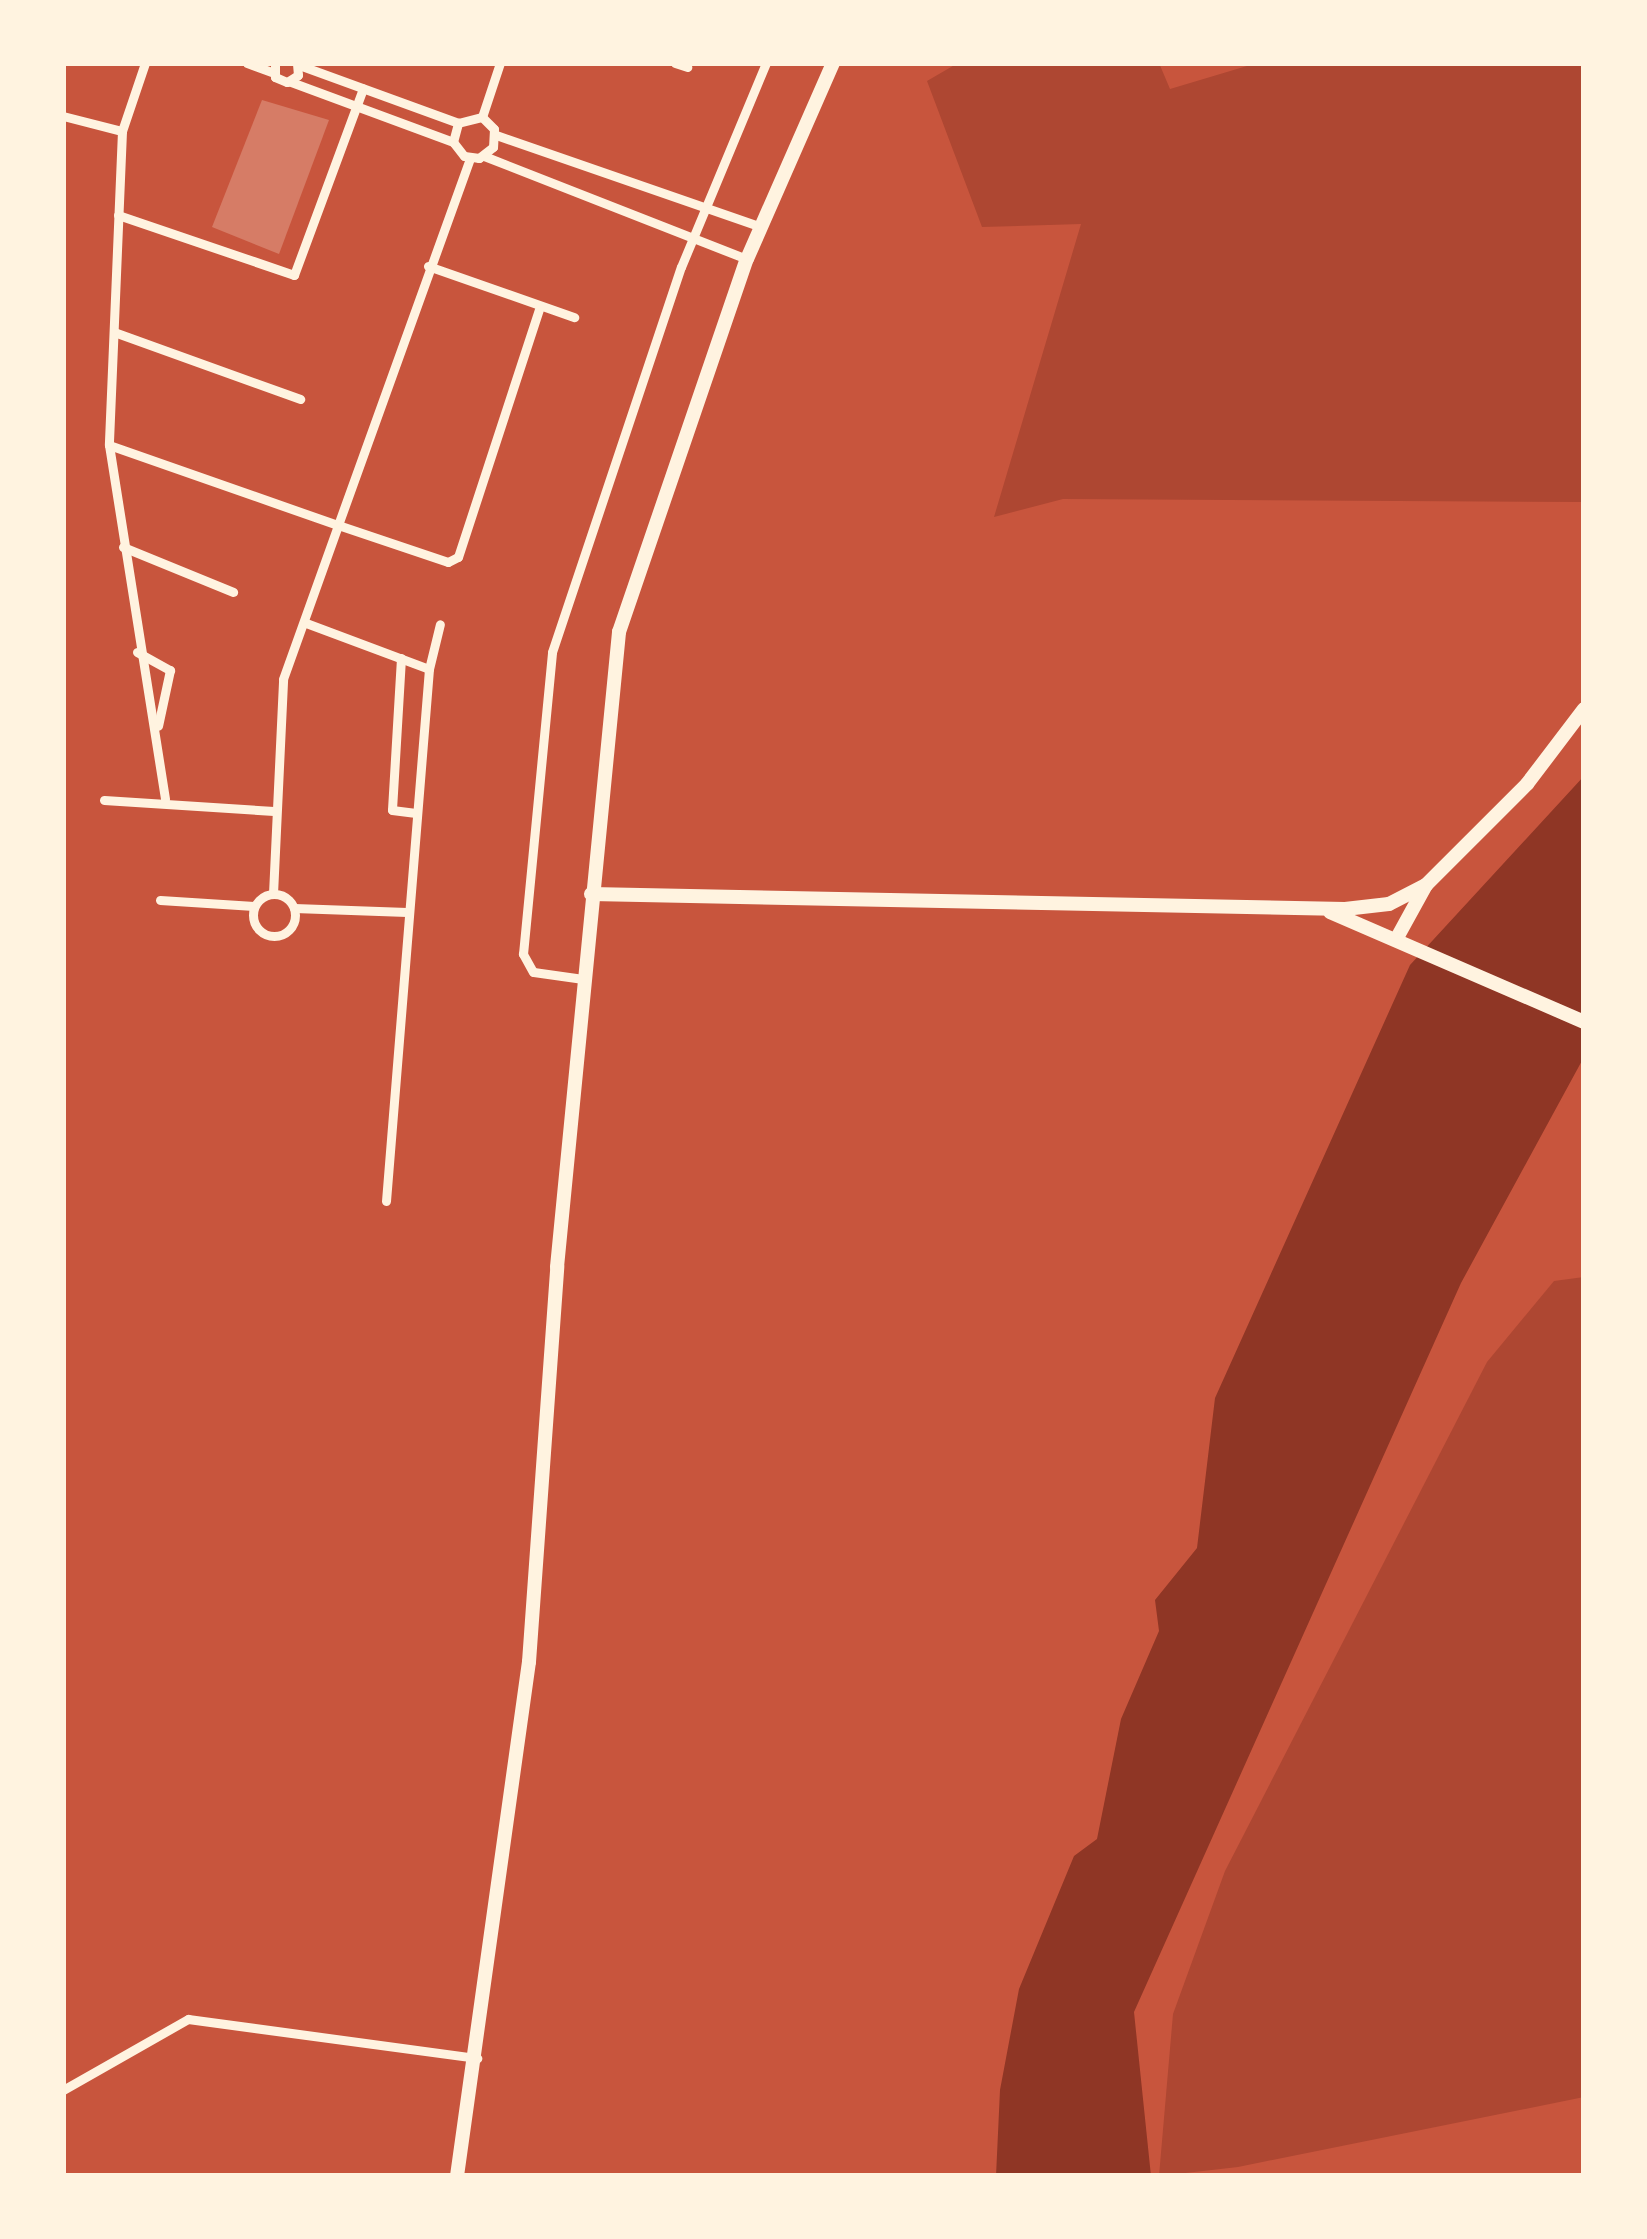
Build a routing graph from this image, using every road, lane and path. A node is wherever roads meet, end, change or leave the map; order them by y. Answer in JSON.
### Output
{"nodes":[{"id":1,"x":145,"y":63,"type":"edge"},
{"id":2,"x":247,"y":63,"type":"edge"},
{"id":3,"x":500,"y":63,"type":"edge"},
{"id":4,"x":675,"y":63,"type":"edge"},
{"id":5,"x":766,"y":63,"type":"edge"},
{"id":6,"x":833,"y":63,"type":"edge"},
{"id":7,"x":298,"y":64,"type":"edge"},
{"id":8,"x":687,"y":67,"type":"dead end"},
{"id":9,"x":274,"y":68,"type":"edge"},
{"id":10,"x":291,"y":82,"type":"junction"},
{"id":11,"x":363,"y":88,"type":"junction"},
{"id":12,"x":355,"y":109,"type":"junction"},
{"id":13,"x":63,"y":116,"type":"edge"},
{"id":14,"x":482,"y":117,"type":"junction"},
{"id":15,"x":458,"y":123,"type":"junction"},
{"id":16,"x":122,"y":131,"type":"junction"},
{"id":17,"x":496,"y":135,"type":"junction"},
{"id":18,"x":453,"y":142,"type":"junction"},
{"id":19,"x":484,"y":156,"type":"junction"},
{"id":20,"x":470,"y":158,"type":"junction"},
{"id":21,"x":640,"y":182,"type":"junction"},
{"id":22,"x":706,"y":206,"type":"junction"},
{"id":23,"x":630,"y":209,"type":"junction"},
{"id":24,"x":118,"y":214,"type":"junction"},
{"id":25,"x":762,"y":227,"type":"junction"},
{"id":26,"x":694,"y":236,"type":"junction"},
{"id":27,"x":747,"y":259,"type":"junction"},
{"id":28,"x":428,"y":266,"type":"junction"},
{"id":29,"x":540,"y":306,"type":"junction"},
{"id":30,"x":574,"y":317,"type":"dead end"},
{"id":31,"x":114,"y":332,"type":"junction"},
{"id":32,"x":300,"y":400,"type":"dead end"},
{"id":33,"x":109,"y":446,"type":"junction"},
{"id":34,"x":338,"y":526,"type":"junction"},
{"id":35,"x":123,"y":547,"type":"junction"},
{"id":36,"x":233,"y":592,"type":"dead end"},
{"id":37,"x":306,"y":622,"type":"junction"},
{"id":38,"x":440,"y":624,"type":"dead end"},
{"id":39,"x":137,"y":652,"type":"junction"},
{"id":40,"x":401,"y":658,"type":"junction"},
{"id":41,"x":428,"y":669,"type":"junction"},
{"id":42,"x":1584,"y":709,"type":"edge"},
{"id":43,"x":156,"y":732,"type":"junction"},
{"id":44,"x":165,"y":799,"type":"junction"},
{"id":45,"x":104,"y":800,"type":"dead end"},
{"id":46,"x":274,"y":811,"type":"junction"},
{"id":47,"x":416,"y":813,"type":"junction"},
{"id":48,"x":1426,"y":885,"type":"junction"},
{"id":49,"x":274,"y":894,"type":"junction"},
{"id":50,"x":591,"y":894,"type":"junction"},
{"id":51,"x":160,"y":900,"type":"dead end"},
{"id":52,"x":254,"y":906,"type":"junction"},
{"id":53,"x":1312,"y":906,"type":"junction"},
{"id":54,"x":294,"y":908,"type":"junction"},
{"id":55,"x":407,"y":912,"type":"junction"},
{"id":56,"x":1403,"y":939,"type":"junction"},
{"id":57,"x":583,"y":979,"type":"junction"},
{"id":58,"x":1584,"y":1022,"type":"edge"},
{"id":59,"x":386,"y":1202,"type":"dead end"},
{"id":60,"x":477,"y":2058,"type":"junction"},
{"id":61,"x":63,"y":2090,"type":"edge"},
{"id":62,"x":457,"y":2176,"type":"edge"}],
"edges":[{"from":1,"to":16,"type":"street"},
{"from":2,"to":9,"type":"street"},
{"from":3,"to":14,"type":"street"},
{"from":4,"to":8,"type":"street"},
{"from":5,"to":22,"type":"street"},
{"from":6,"to":25,"type":"main road"},
{"from":7,"to":10,"type":"street"},
{"from":7,"to":11,"type":"street"},
{"from":9,"to":10,"type":"street"},
{"from":10,"to":12,"type":"street"},
{"from":11,"to":12,"type":"street"},
{"from":11,"to":15,"type":"street"},
{"from":12,"to":18,"type":"street"},
{"from":12,"to":24,"type":"street"},
{"from":13,"to":16,"type":"street"},
{"from":14,"to":15,"type":"street"},
{"from":14,"to":17,"type":"street"},
{"from":15,"to":18,"type":"street"},
{"from":16,"to":24,"type":"street"},
{"from":17,"to":19,"type":"street"},
{"from":17,"to":21,"type":"street"},
{"from":18,"to":20,"type":"street"},
{"from":19,"to":20,"type":"street"},
{"from":19,"to":23,"type":"street"},
{"from":20,"to":28,"type":"street"},
{"from":21,"to":22,"type":"street"},
{"from":21,"to":23,"type":"street"},
{"from":22,"to":25,"type":"street"},
{"from":22,"to":26,"type":"street"},
{"from":23,"to":26,"type":"street"},
{"from":24,"to":31,"type":"street"},
{"from":25,"to":27,"type":"main road"},
{"from":26,"to":27,"type":"street"},
{"from":26,"to":57,"type":"street"},
{"from":27,"to":50,"type":"main road"},
{"from":28,"to":29,"type":"street"},
{"from":28,"to":34,"type":"street"},
{"from":29,"to":30,"type":"street"},
{"from":29,"to":34,"type":"street"},
{"from":31,"to":32,"type":"street"},
{"from":31,"to":33,"type":"street"},
{"from":33,"to":34,"type":"street"},
{"from":33,"to":35,"type":"street"},
{"from":34,"to":37,"type":"street"},
{"from":35,"to":36,"type":"street"},
{"from":35,"to":39,"type":"street"},
{"from":37,"to":40,"type":"street"},
{"from":37,"to":46,"type":"street"},
{"from":38,"to":41,"type":"street"},
{"from":39,"to":43,"type":"street"},
{"from":39,"to":43,"type":"street"},
{"from":40,"to":41,"type":"street"},
{"from":40,"to":47,"type":"street"},
{"from":41,"to":47,"type":"street"},
{"from":42,"to":48,"type":"main road"},
{"from":43,"to":44,"type":"street"},
{"from":44,"to":45,"type":"street"},
{"from":44,"to":46,"type":"street"},
{"from":46,"to":49,"type":"street"},
{"from":47,"to":55,"type":"street"},
{"from":48,"to":53,"type":"main road"},
{"from":48,"to":56,"type":"main road"},
{"from":49,"to":52,"type":"street"},
{"from":49,"to":54,"type":"street"},
{"from":50,"to":53,"type":"main road"},
{"from":50,"to":57,"type":"main road"},
{"from":51,"to":52,"type":"street"},
{"from":52,"to":54,"type":"street"},
{"from":53,"to":56,"type":"main road"},
{"from":54,"to":55,"type":"street"},
{"from":55,"to":59,"type":"street"},
{"from":56,"to":58,"type":"main road"},
{"from":57,"to":60,"type":"main road"},
{"from":60,"to":61,"type":"street"},
{"from":60,"to":62,"type":"main road"}]}
